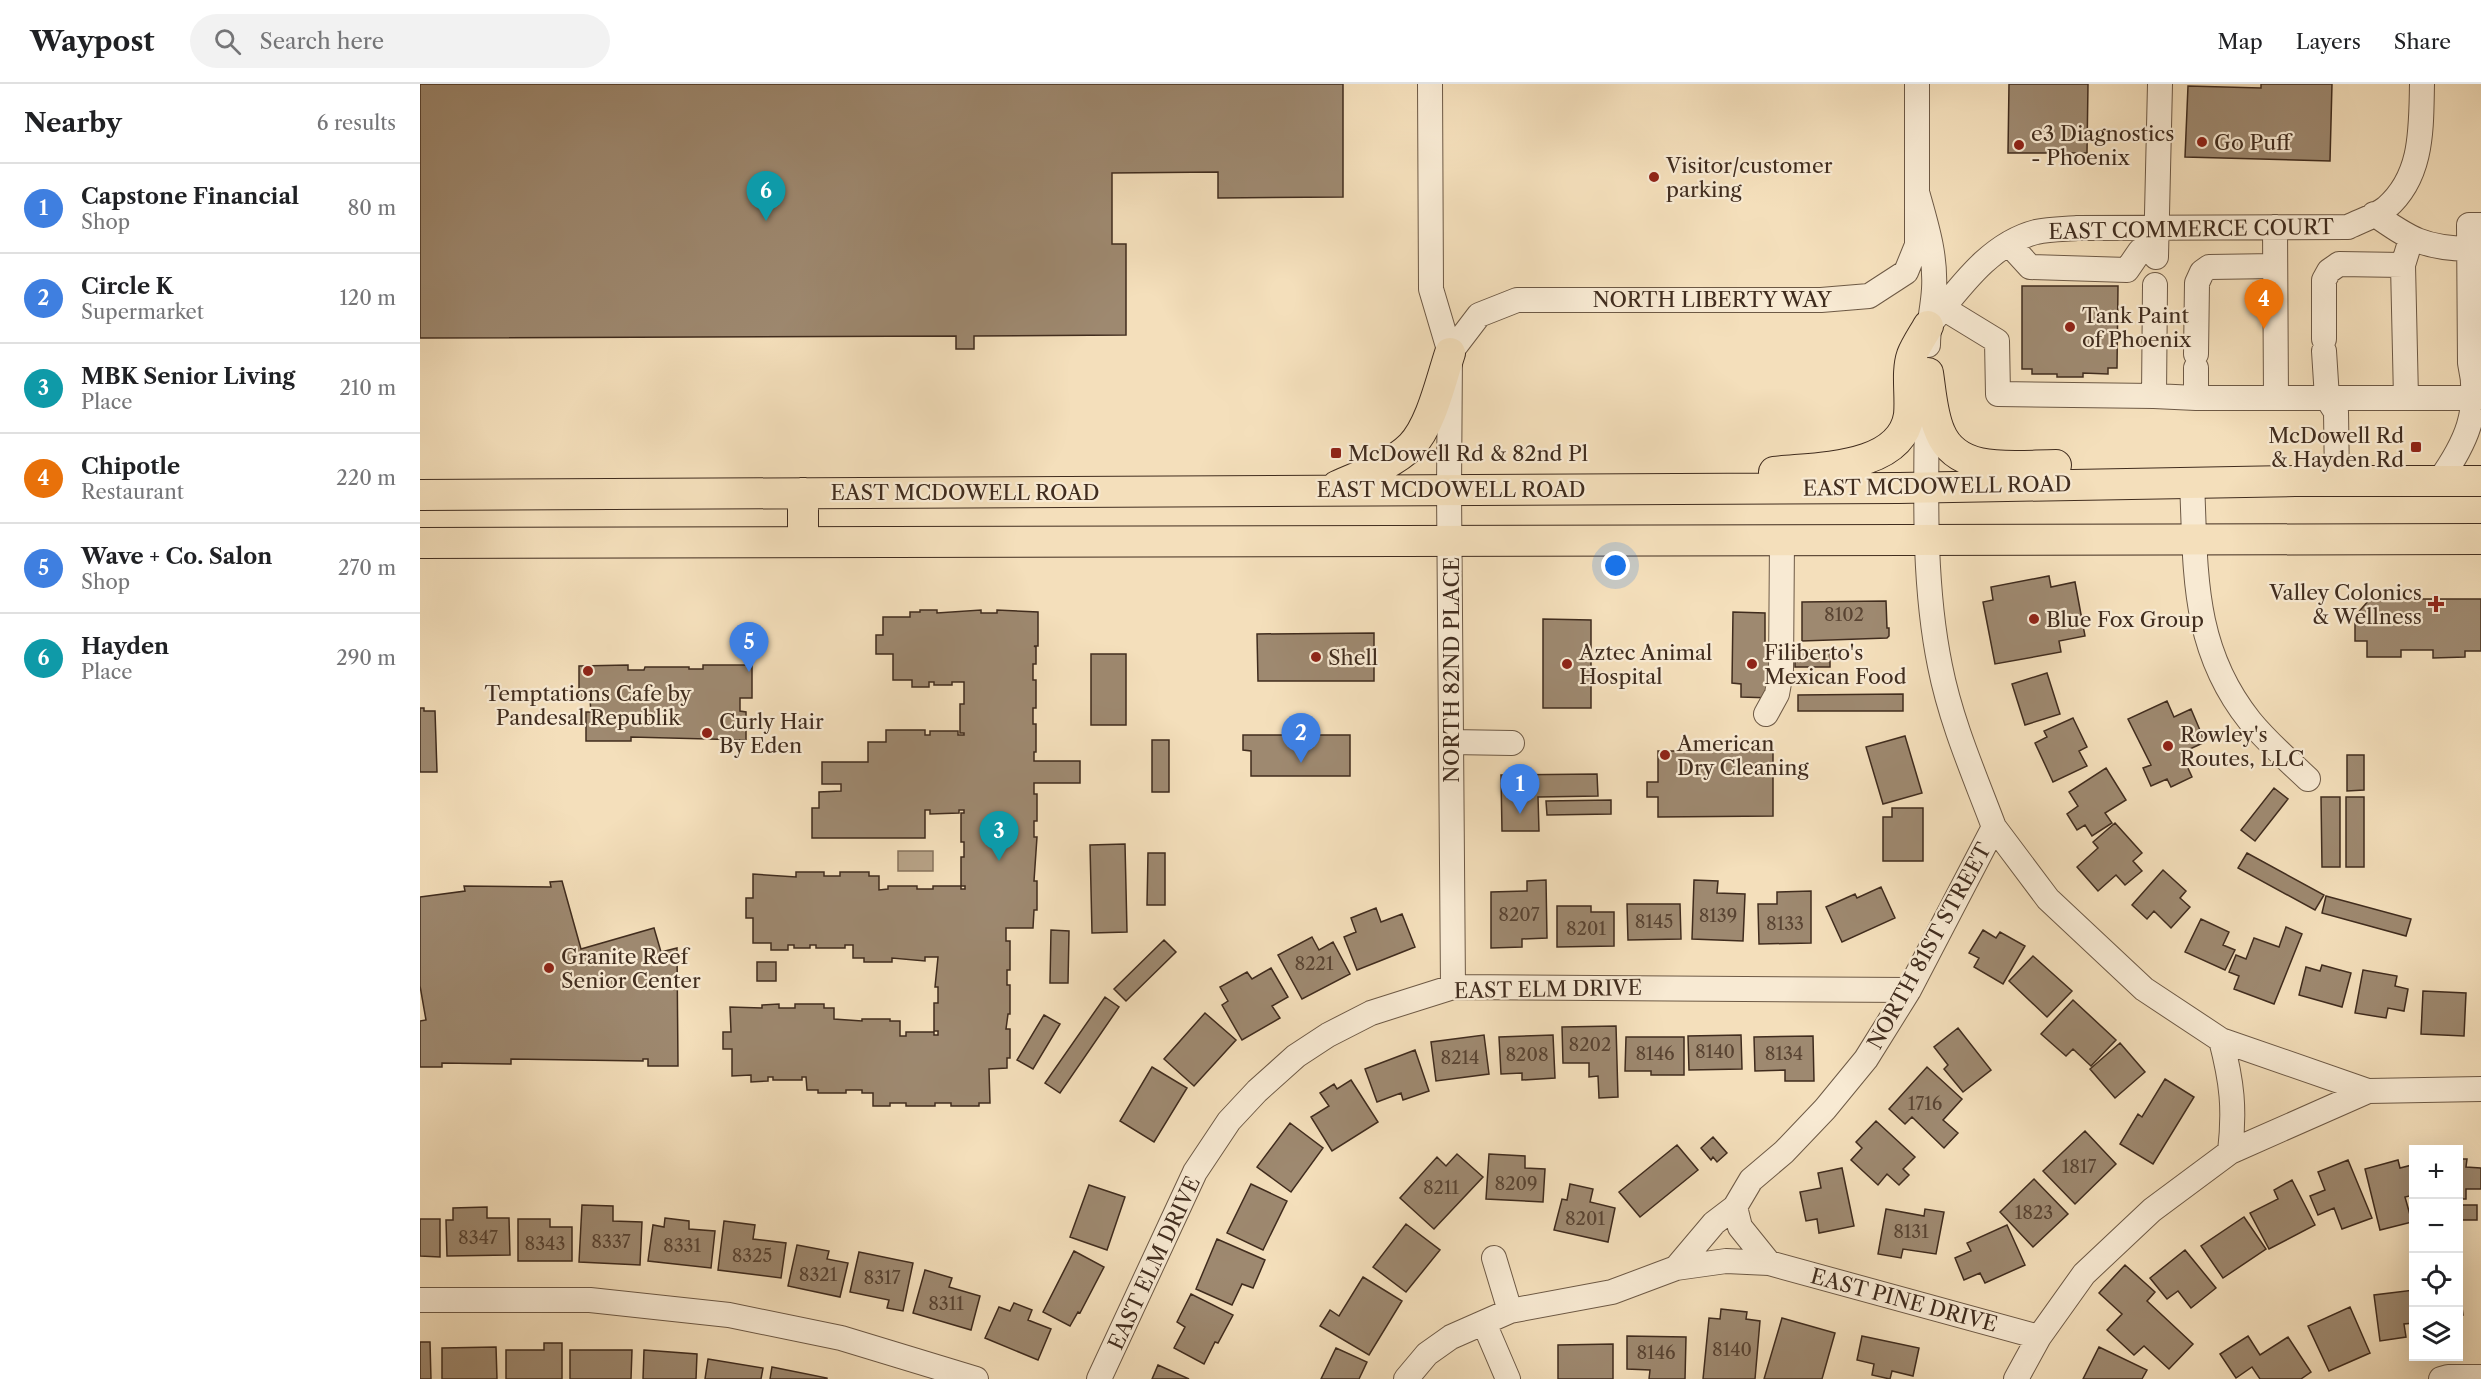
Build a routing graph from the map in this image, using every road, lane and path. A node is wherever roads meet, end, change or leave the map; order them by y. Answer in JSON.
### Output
{"nodes":[{"id":1,"x":1430,"y":84,"type":"edge"},
{"id":2,"x":1917,"y":84,"type":"edge"},
{"id":3,"x":2160,"y":84,"type":"edge"},
{"id":4,"x":2422,"y":84,"type":"edge"},
{"id":5,"x":1917,"y":192,"type":"junction"},
{"id":6,"x":2374,"y":214,"type":"junction"},
{"id":7,"x":2481,"y":225,"type":"edge"},
{"id":8,"x":2275,"y":227,"type":"junction"},
{"id":9,"x":2411,"y":239,"type":"junction"},
{"id":10,"x":2008,"y":244,"type":"junction"},
{"id":11,"x":2156,"y":244,"type":"junction"},
{"id":12,"x":2469,"y":249,"type":"junction"},
{"id":13,"x":2403,"y":265,"type":"junction"},
{"id":14,"x":2275,"y":266,"type":"junction"},
{"id":15,"x":2156,"y":285,"type":"dead end"},
{"id":16,"x":1936,"y":317,"type":"junction"},
{"id":17,"x":1450,"y":353,"type":"junction"},
{"id":18,"x":1928,"y":373,"type":"junction"},
{"id":19,"x":2154,"y":396,"type":"junction"},
{"id":20,"x":2406,"y":398,"type":"junction"},
{"id":21,"x":2196,"y":399,"type":"junction"},
{"id":22,"x":2276,"y":399,"type":"junction"},
{"id":23,"x":2327,"y":399,"type":"junction"},
{"id":24,"x":2479,"y":401,"type":"edge"},
{"id":25,"x":2337,"y":481,"type":"junction"},
{"id":26,"x":2439,"y":481,"type":"junction"},
{"id":27,"x":2481,"y":481,"type":"edge"},
{"id":28,"x":2192,"y":482,"type":"junction"},
{"id":29,"x":2114,"y":483,"type":"junction"},
{"id":30,"x":1927,"y":487,"type":"junction"},
{"id":31,"x":1636,"y":488,"type":"junction"},
{"id":32,"x":1449,"y":489,"type":"junction"},
{"id":33,"x":1329,"y":490,"type":"junction"},
{"id":34,"x":803,"y":493,"type":"junction"},
{"id":35,"x":420,"y":495,"type":"edge"},
{"id":36,"x":1782,"y":539,"type":"junction"},
{"id":37,"x":1928,"y":539,"type":"junction"},
{"id":38,"x":2481,"y":539,"type":"edge"},
{"id":39,"x":2195,"y":540,"type":"junction"},
{"id":40,"x":1450,"y":541,"type":"junction"},
{"id":41,"x":803,"y":542,"type":"junction"},
{"id":42,"x":420,"y":543,"type":"edge"},
{"id":43,"x":1766,"y":714,"type":"dead end"},
{"id":44,"x":1451,"y":742,"type":"junction"},
{"id":45,"x":1512,"y":743,"type":"dead end"},
{"id":46,"x":2308,"y":778,"type":"dead end"},
{"id":47,"x":1994,"y":827,"type":"junction"},
{"id":48,"x":1454,"y":987,"type":"junction"},
{"id":49,"x":1909,"y":990,"type":"junction"},
{"id":50,"x":2221,"y":1040,"type":"junction"},
{"id":51,"x":2481,"y":1089,"type":"edge"},
{"id":52,"x":2368,"y":1091,"type":"junction"},
{"id":53,"x":2230,"y":1152,"type":"junction"},
{"id":54,"x":1735,"y":1207,"type":"junction"},
{"id":55,"x":1494,"y":1258,"type":"dead end"},
{"id":56,"x":1769,"y":1263,"type":"junction"},
{"id":57,"x":1676,"y":1268,"type":"junction"},
{"id":58,"x":420,"y":1300,"type":"edge"},
{"id":59,"x":1510,"y":1311,"type":"junction"},
{"id":60,"x":1484,"y":1323,"type":"junction"},
{"id":61,"x":2039,"y":1337,"type":"junction"},
{"id":62,"x":2481,"y":1377,"type":"edge"},
{"id":63,"x":976,"y":1379,"type":"edge"},
{"id":64,"x":1100,"y":1379,"type":"edge"},
{"id":65,"x":1406,"y":1379,"type":"edge"},
{"id":66,"x":1508,"y":1379,"type":"edge"},
{"id":67,"x":2016,"y":1379,"type":"edge"},
{"id":68,"x":2440,"y":1379,"type":"edge"}],
"edges":[{"from":1,"to":17,"type":"street","name":"NORTH 82ND PLACE"},
{"from":2,"to":5,"type":"street","name":"NORTH LIBERTY WAY"},
{"from":3,"to":11,"type":"street"},
{"from":4,"to":6,"type":"street","name":"EAST COMMERCE COURT"},
{"from":5,"to":16,"type":"street","name":"NORTH LIBERTY WAY"},
{"from":5,"to":17,"type":"street","name":"NORTH LIBERTY WAY"},
{"from":6,"to":8,"type":"street","name":"EAST COMMERCE COURT"},
{"from":6,"to":9,"type":"street"},
{"from":7,"to":12,"type":"street"},
{"from":8,"to":11,"type":"street","name":"EAST COMMERCE COURT"},
{"from":8,"to":14,"type":"street"},
{"from":9,"to":12,"type":"street"},
{"from":9,"to":13,"type":"street"},
{"from":10,"to":11,"type":"street","name":"EAST COMMERCE COURT"},
{"from":10,"to":11,"type":"street"},
{"from":10,"to":16,"type":"street","name":"EAST COMMERCE COURT"},
{"from":12,"to":24,"type":"street"},
{"from":13,"to":20,"type":"street"},
{"from":13,"to":23,"type":"street"},
{"from":14,"to":21,"type":"street"},
{"from":14,"to":22,"type":"street"},
{"from":15,"to":19,"type":"street"},
{"from":16,"to":18,"type":"street","name":"NORTH LIBERTY WAY"},
{"from":16,"to":19,"type":"street"},
{"from":16,"to":31,"type":"main road"},
{"from":17,"to":32,"type":"street","name":"NORTH 82ND PLACE"},
{"from":17,"to":33,"type":"main road"},
{"from":18,"to":29,"type":"main road"},
{"from":18,"to":30,"type":"street","name":"NORTH 81ST STREET"},
{"from":19,"to":21,"type":"street"},
{"from":20,"to":23,"type":"street"},
{"from":20,"to":24,"type":"street"},
{"from":21,"to":22,"type":"street"},
{"from":22,"to":23,"type":"street"},
{"from":23,"to":25,"type":"street"},
{"from":24,"to":26,"type":"street"},
{"from":25,"to":26,"type":"main road","name":"EAST MCDOWELL ROAD"},
{"from":25,"to":28,"type":"main road","name":"EAST MCDOWELL ROAD"},
{"from":26,"to":27,"type":"main road","name":"EAST MCDOWELL ROAD"},
{"from":28,"to":29,"type":"main road","name":"EAST MCDOWELL ROAD"},
{"from":28,"to":39,"type":"street"},
{"from":29,"to":30,"type":"main road","name":"EAST MCDOWELL ROAD"},
{"from":30,"to":31,"type":"main road","name":"EAST MCDOWELL ROAD"},
{"from":30,"to":37,"type":"street","name":"NORTH 81ST STREET"},
{"from":31,"to":32,"type":"main road","name":"EAST MCDOWELL ROAD"},
{"from":32,"to":33,"type":"main road","name":"EAST MCDOWELL ROAD"},
{"from":32,"to":40,"type":"street","name":"NORTH 82ND PLACE"},
{"from":33,"to":34,"type":"main road","name":"EAST MCDOWELL ROAD"},
{"from":34,"to":35,"type":"main road","name":"EAST MCDOWELL ROAD"},
{"from":34,"to":41,"type":"main road"},
{"from":36,"to":37,"type":"main road"},
{"from":36,"to":40,"type":"main road"},
{"from":36,"to":43,"type":"street"},
{"from":37,"to":39,"type":"main road"},
{"from":37,"to":47,"type":"street","name":"NORTH 81ST STREET"},
{"from":38,"to":39,"type":"main road"},
{"from":39,"to":46,"type":"street"},
{"from":40,"to":41,"type":"main road"},
{"from":40,"to":44,"type":"street","name":"NORTH 82ND PLACE"},
{"from":41,"to":42,"type":"main road"},
{"from":44,"to":45,"type":"street"},
{"from":44,"to":48,"type":"street","name":"NORTH 82ND PLACE"},
{"from":47,"to":49,"type":"street","name":"NORTH 81ST STREET"},
{"from":47,"to":50,"type":"street"},
{"from":48,"to":49,"type":"street","name":"EAST ELM DRIVE"},
{"from":48,"to":64,"type":"street","name":"EAST ELM DRIVE"},
{"from":49,"to":54,"type":"street","name":"NORTH 81ST STREET"},
{"from":50,"to":52,"type":"street"},
{"from":50,"to":53,"type":"street"},
{"from":51,"to":52,"type":"street"},
{"from":52,"to":53,"type":"street"},
{"from":53,"to":61,"type":"street"},
{"from":54,"to":56,"type":"street"},
{"from":54,"to":57,"type":"street","name":"NORTH 81ST STREET"},
{"from":55,"to":59,"type":"street"},
{"from":56,"to":57,"type":"street","name":"EAST PINE DRIVE"},
{"from":56,"to":61,"type":"street","name":"EAST PINE DRIVE"},
{"from":57,"to":59,"type":"street","name":"EAST PINE DRIVE"},
{"from":58,"to":63,"type":"street"},
{"from":59,"to":60,"type":"street","name":"EAST PINE DRIVE"},
{"from":60,"to":65,"type":"street","name":"EAST PINE DRIVE"},
{"from":60,"to":66,"type":"street"},
{"from":61,"to":67,"type":"street"},
{"from":62,"to":68,"type":"street"}]}
